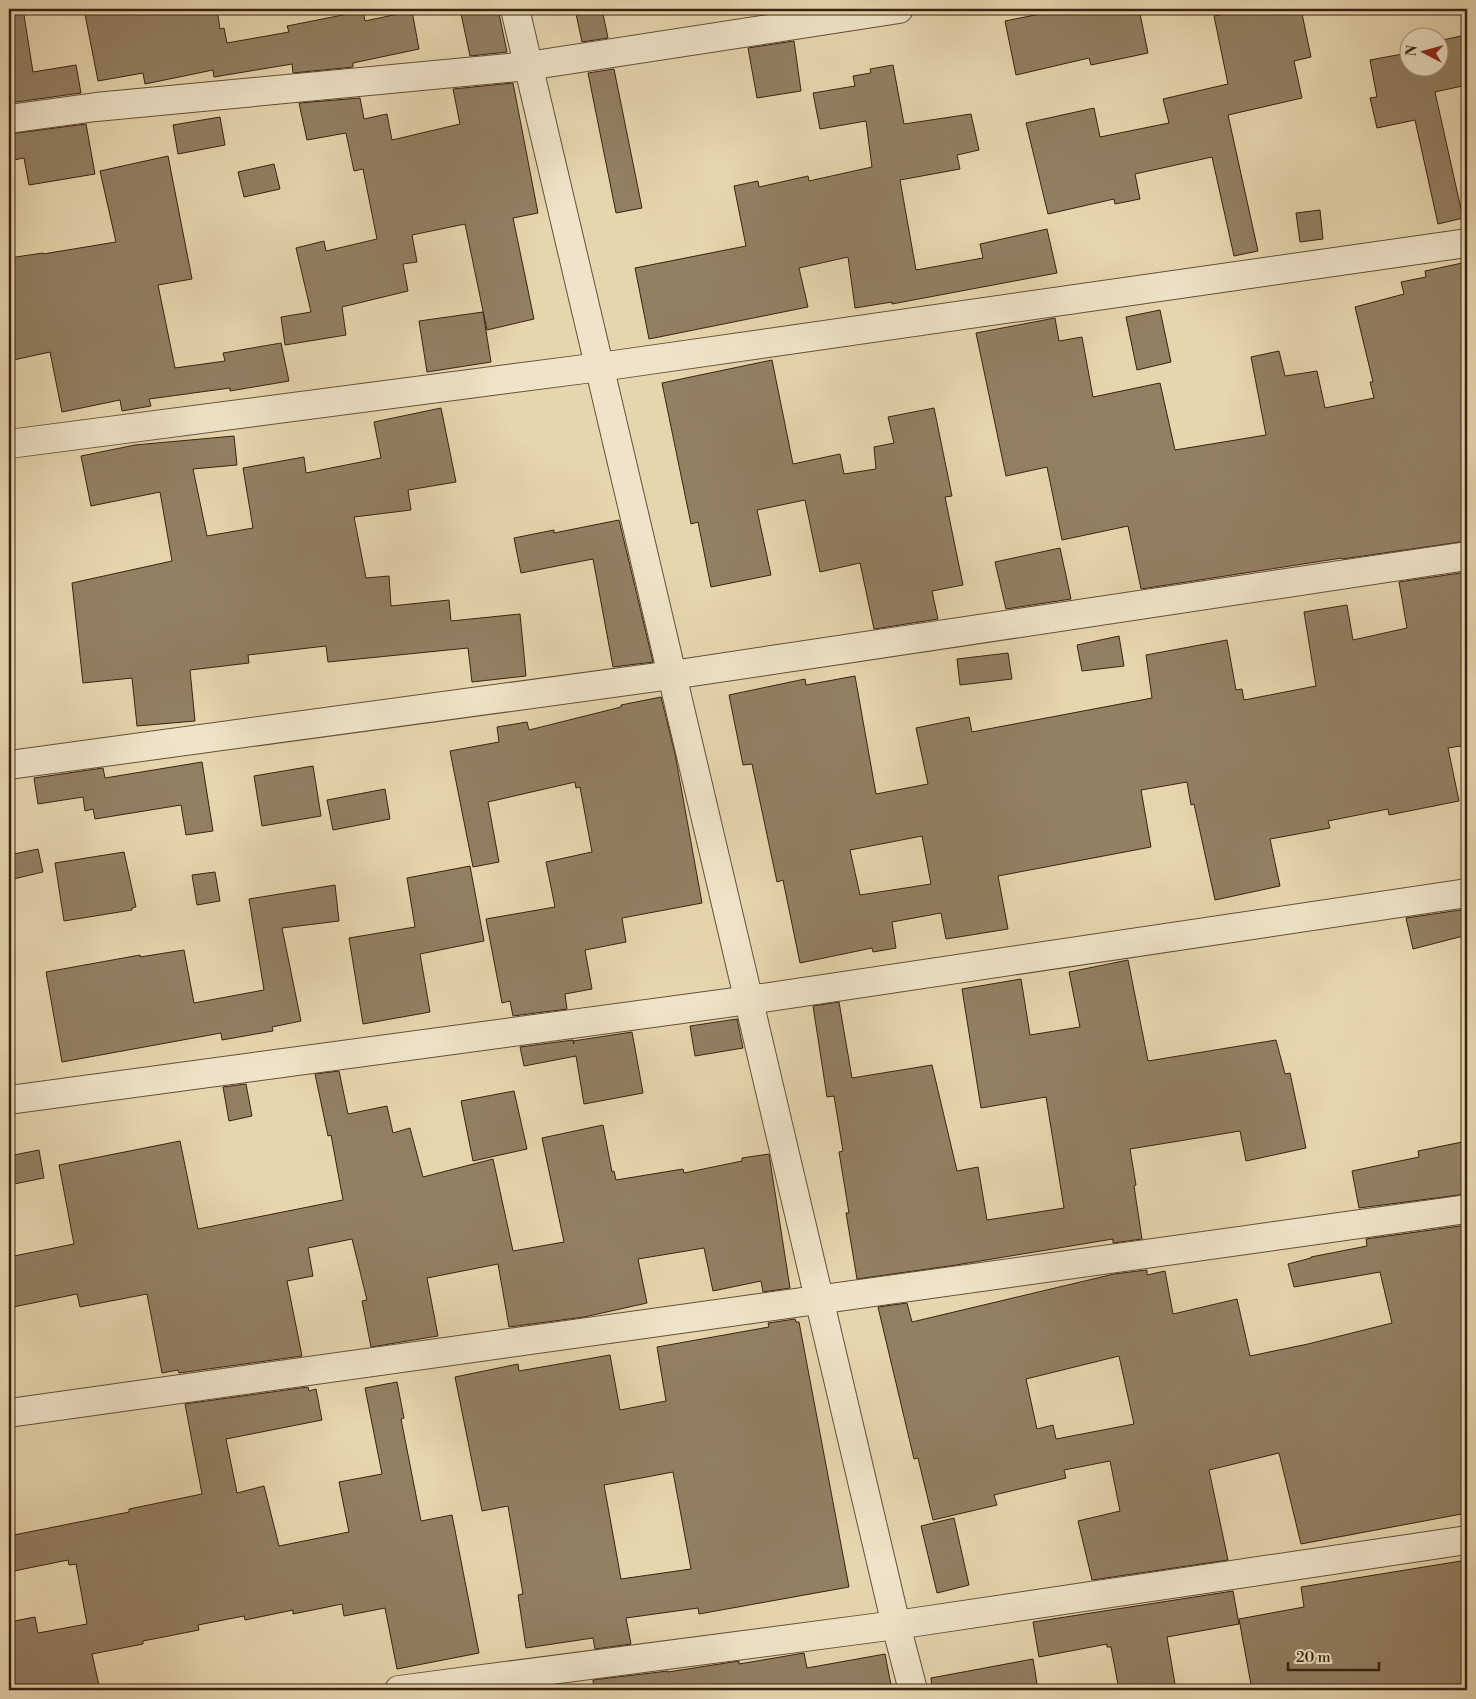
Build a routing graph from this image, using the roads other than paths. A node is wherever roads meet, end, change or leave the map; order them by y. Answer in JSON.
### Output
{"nodes":[{"id":1,"x":515,"y":9,"type":"edge"},
{"id":2,"x":899,"y":9,"type":"edge"},
{"id":3,"x":528,"y":66,"type":"junction"},
{"id":4,"x":9,"y":119,"type":"edge"},
{"id":5,"x":1467,"y":243,"type":"edge"},
{"id":6,"x":600,"y":367,"type":"junction"},
{"id":7,"x":9,"y":444,"type":"edge"},
{"id":8,"x":1467,"y":556,"type":"edge"},
{"id":9,"x":672,"y":675,"type":"junction"},
{"id":10,"x":9,"y":765,"type":"edge"},
{"id":11,"x":1467,"y":894,"type":"edge"},
{"id":12,"x":749,"y":1000,"type":"junction"},
{"id":13,"x":9,"y":1100,"type":"edge"},
{"id":14,"x":1467,"y":1209,"type":"edge"},
{"id":15,"x":819,"y":1299,"type":"junction"},
{"id":16,"x":9,"y":1413,"type":"edge"},
{"id":17,"x":1467,"y":1540,"type":"edge"},
{"id":18,"x":896,"y":1625,"type":"junction"},
{"id":19,"x":399,"y":1690,"type":"edge"},
{"id":20,"x":913,"y":1690,"type":"edge"}],
"edges":[{"from":1,"to":3,"type":"street"},
{"from":2,"to":3,"type":"street"},
{"from":3,"to":4,"type":"street"},
{"from":3,"to":6,"type":"street"},
{"from":5,"to":6,"type":"street"},
{"from":6,"to":7,"type":"street"},
{"from":6,"to":9,"type":"street"},
{"from":8,"to":9,"type":"street"},
{"from":9,"to":10,"type":"street"},
{"from":9,"to":12,"type":"street"},
{"from":11,"to":12,"type":"street"},
{"from":12,"to":13,"type":"street"},
{"from":12,"to":15,"type":"street"},
{"from":14,"to":15,"type":"street"},
{"from":15,"to":16,"type":"street"},
{"from":15,"to":18,"type":"street"},
{"from":17,"to":18,"type":"street"},
{"from":18,"to":19,"type":"street"},
{"from":18,"to":20,"type":"street"}]}
